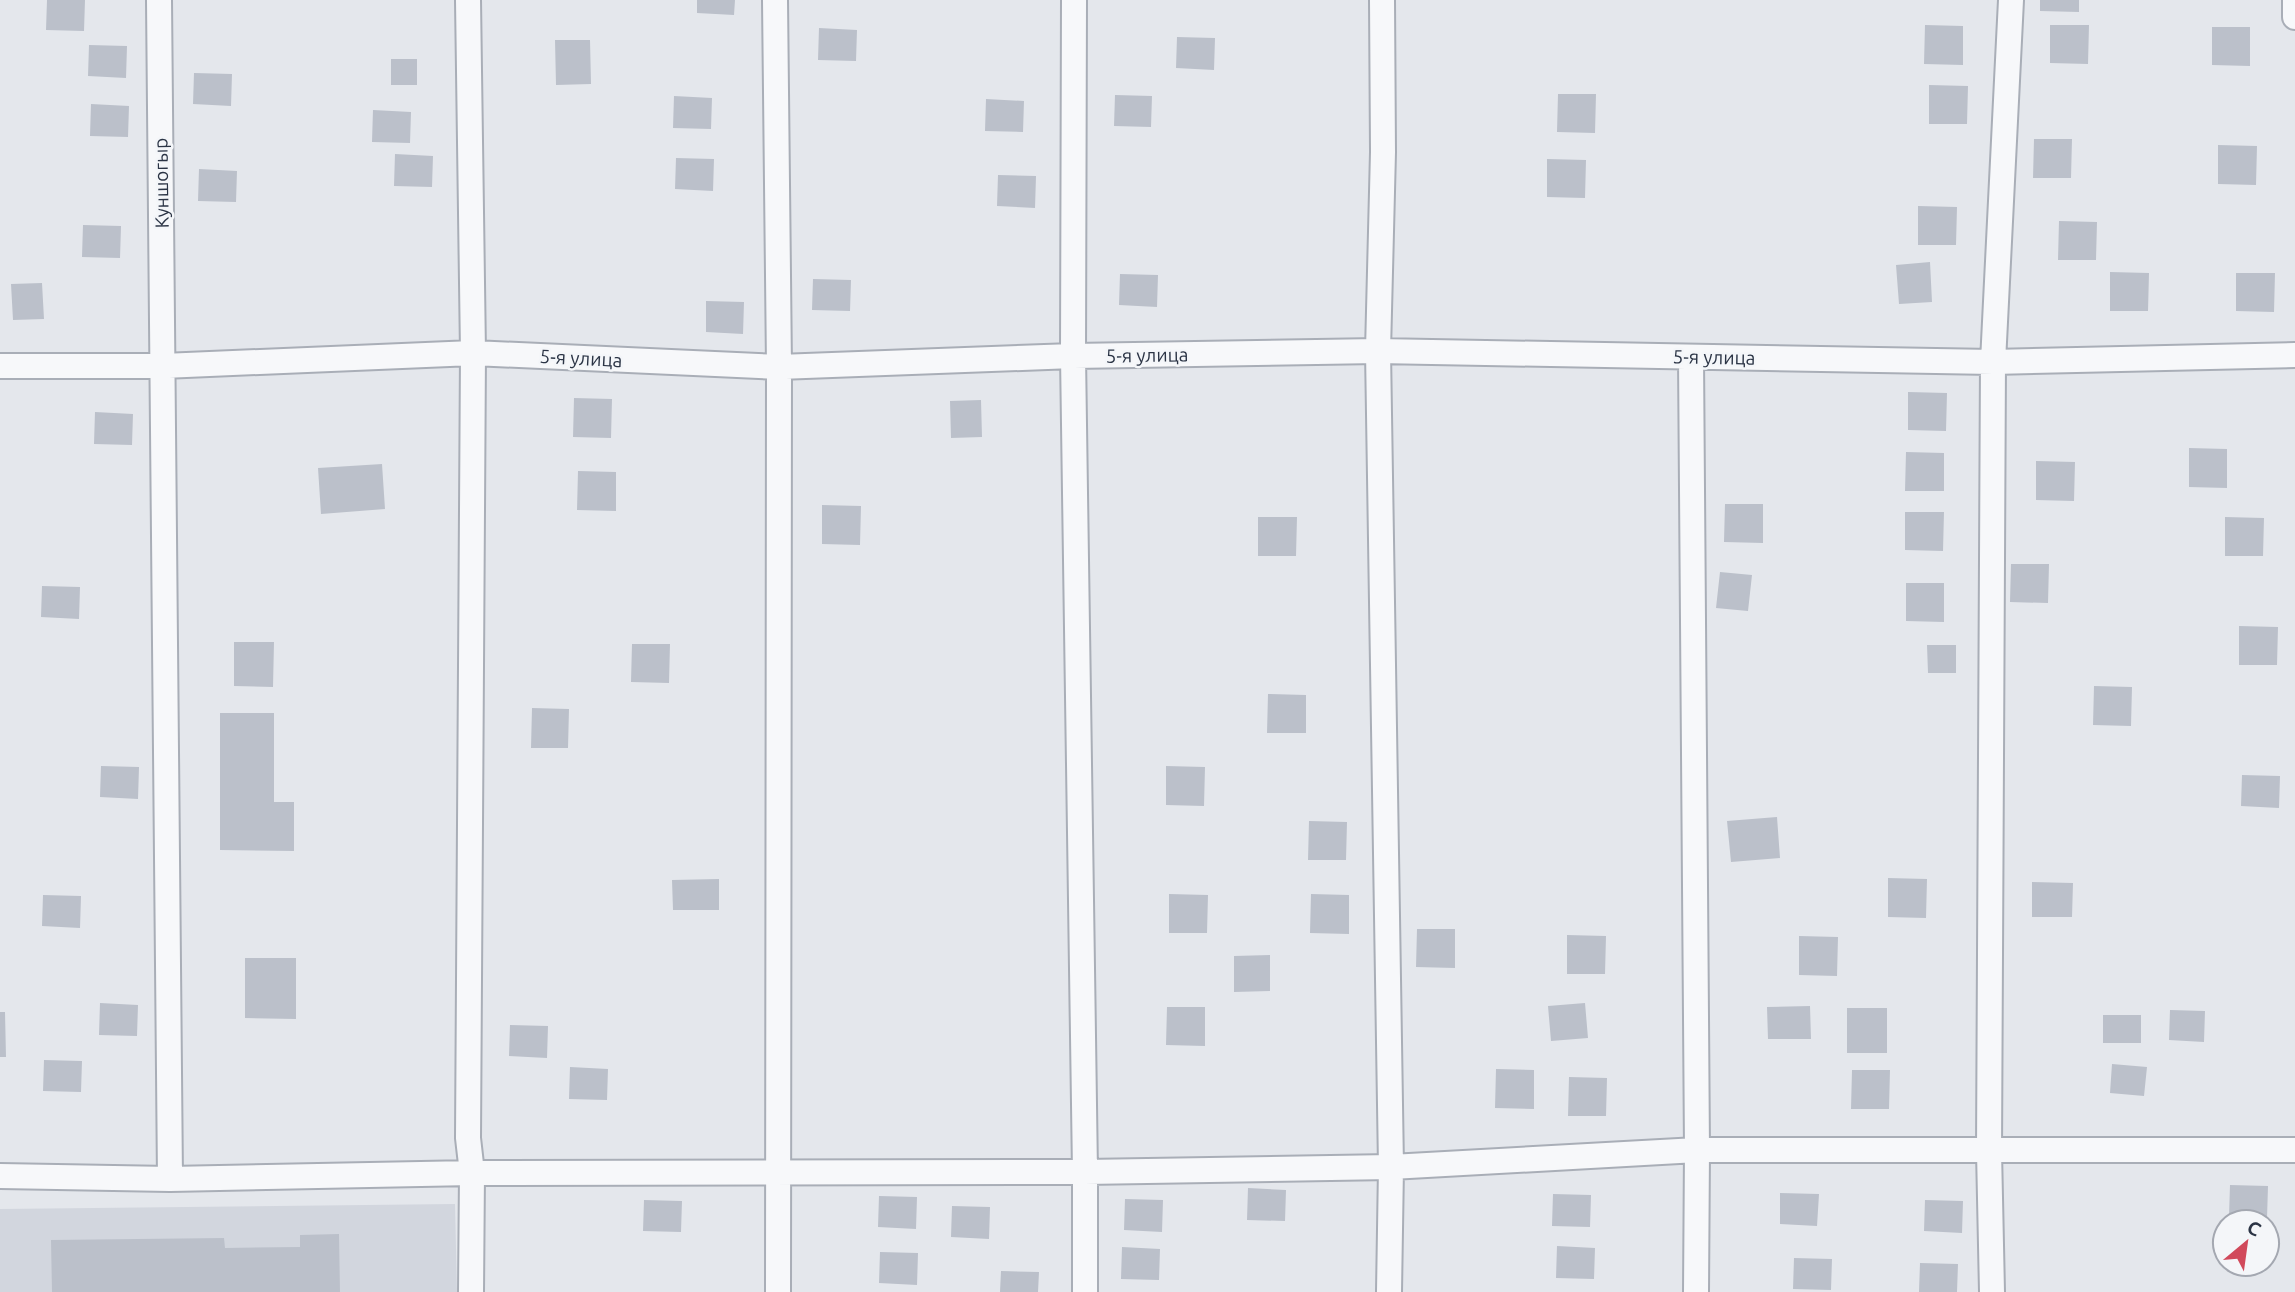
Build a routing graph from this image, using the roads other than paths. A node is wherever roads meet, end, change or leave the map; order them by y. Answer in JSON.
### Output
{"nodes":[{"id":1,"x":159,"y":0,"type":"edge"},
{"id":2,"x":468,"y":0,"type":"edge"},
{"id":3,"x":775,"y":0,"type":"edge"},
{"id":4,"x":1074,"y":0,"type":"edge"},
{"id":5,"x":1382,"y":0,"type":"edge"},
{"id":6,"x":2011,"y":0,"type":"edge"},
{"id":7,"x":2295,"y":0,"type":"edge"},
{"id":8,"x":2295,"y":17,"type":"edge"},
{"id":9,"x":1378,"y":351,"type":"junction"},
{"id":10,"x":473,"y":353,"type":"junction"},
{"id":11,"x":2295,"y":355,"type":"edge"},
{"id":12,"x":1073,"y":356,"type":"junction"},
{"id":13,"x":1691,"y":357,"type":"junction"},
{"id":14,"x":1993,"y":362,"type":"junction"},
{"id":15,"x":0,"y":366,"type":"edge"},
{"id":16,"x":163,"y":366,"type":"junction"},
{"id":17,"x":779,"y":367,"type":"junction"},
{"id":18,"x":1698,"y":1150,"type":"junction"},
{"id":19,"x":1989,"y":1150,"type":"junction"},
{"id":20,"x":2295,"y":1150,"type":"edge"},
{"id":21,"x":1391,"y":1167,"type":"junction"},
{"id":22,"x":778,"y":1172,"type":"junction"},
{"id":23,"x":1085,"y":1172,"type":"junction"},
{"id":24,"x":471,"y":1173,"type":"junction"},
{"id":25,"x":0,"y":1176,"type":"edge"},
{"id":26,"x":170,"y":1179,"type":"junction"},
{"id":27,"x":471,"y":1292,"type":"edge"},
{"id":28,"x":778,"y":1292,"type":"edge"},
{"id":29,"x":1085,"y":1292,"type":"edge"},
{"id":30,"x":1389,"y":1292,"type":"edge"},
{"id":31,"x":1696,"y":1292,"type":"edge"},
{"id":32,"x":1992,"y":1292,"type":"edge"}],
"edges":[{"from":1,"to":16,"type":"street","name":"Куншогыр"},
{"from":2,"to":10,"type":"street"},
{"from":3,"to":17,"type":"street"},
{"from":4,"to":12,"type":"street"},
{"from":5,"to":9,"type":"street"},
{"from":6,"to":14,"type":"street"},
{"from":7,"to":8,"type":"street"},
{"from":9,"to":12,"type":"street","name":"5-я улица"},
{"from":9,"to":13,"type":"street","name":"5-я улица"},
{"from":9,"to":21,"type":"street"},
{"from":10,"to":16,"type":"street","name":"5-я улица"},
{"from":10,"to":17,"type":"street","name":"5-я улица"},
{"from":10,"to":24,"type":"street"},
{"from":11,"to":14,"type":"street","name":"5-я улица"},
{"from":12,"to":17,"type":"street","name":"5-я улица"},
{"from":12,"to":23,"type":"street"},
{"from":13,"to":14,"type":"street","name":"5-я улица"},
{"from":13,"to":18,"type":"street"},
{"from":14,"to":19,"type":"street"},
{"from":15,"to":16,"type":"street","name":"5-я улица"},
{"from":16,"to":26,"type":"street","name":"Куншогыр"},
{"from":17,"to":22,"type":"street"},
{"from":18,"to":19,"type":"street"},
{"from":18,"to":21,"type":"street"},
{"from":18,"to":31,"type":"street"},
{"from":19,"to":20,"type":"street"},
{"from":19,"to":32,"type":"street"},
{"from":21,"to":23,"type":"street"},
{"from":21,"to":30,"type":"street"},
{"from":22,"to":23,"type":"street"},
{"from":22,"to":24,"type":"street"},
{"from":22,"to":28,"type":"street"},
{"from":23,"to":29,"type":"street"},
{"from":24,"to":26,"type":"street"},
{"from":24,"to":27,"type":"street"},
{"from":25,"to":26,"type":"street"}]}
